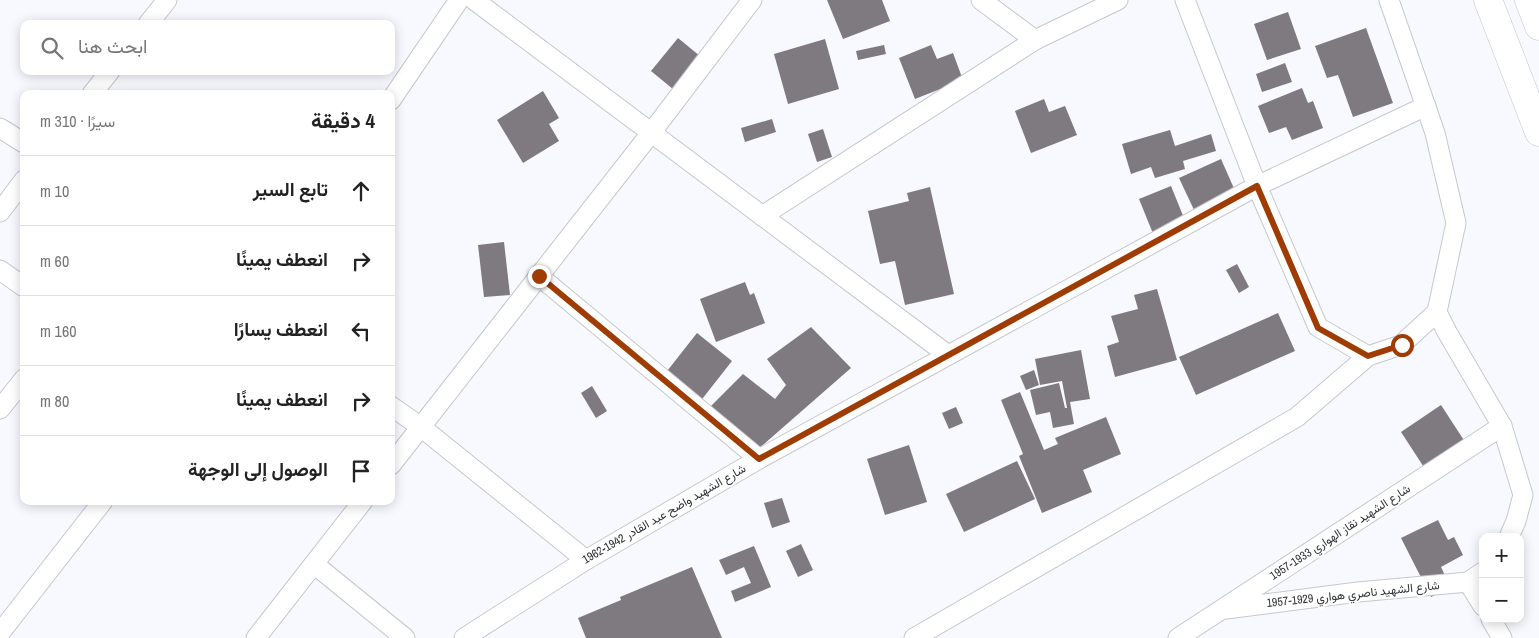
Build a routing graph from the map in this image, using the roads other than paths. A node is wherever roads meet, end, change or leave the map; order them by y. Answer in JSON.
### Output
{"nodes":[{"id":1,"x":167,"y":0,"type":"edge"},
{"id":2,"x":459,"y":0,"type":"edge"},
{"id":3,"x":474,"y":0,"type":"edge"},
{"id":4,"x":752,"y":0,"type":"edge"},
{"id":5,"x":981,"y":0,"type":"edge"},
{"id":6,"x":1118,"y":0,"type":"edge"},
{"id":7,"x":1185,"y":0,"type":"edge"},
{"id":8,"x":1389,"y":0,"type":"edge"},
{"id":9,"x":1488,"y":0,"type":"edge"},
{"id":10,"x":1529,"y":0,"type":"edge"},
{"id":11,"x":151,"y":20,"type":"edge"},
{"id":12,"x":1539,"y":26,"type":"edge"},
{"id":13,"x":1035,"y":40,"type":"junction"},
{"id":14,"x":107,"y":75,"type":"edge"},
{"id":15,"x":95,"y":90,"type":"edge"},
{"id":16,"x":395,"y":94,"type":"edge"},
{"id":17,"x":1426,"y":106,"type":"junction"},
{"id":18,"x":0,"y":128,"type":"edge"},
{"id":19,"x":1539,"y":132,"type":"edge"},
{"id":20,"x":652,"y":133,"type":"junction"},
{"id":21,"x":20,"y":140,"type":"edge"},
{"id":22,"x":20,"y":185,"type":"edge"},
{"id":23,"x":1257,"y":186,"type":"junction"},
{"id":24,"x":0,"y":212,"type":"edge"},
{"id":25,"x":762,"y":216,"type":"junction"},
{"id":26,"x":0,"y":270,"type":"edge"},
{"id":27,"x":539,"y":276,"type":"junction"},
{"id":28,"x":20,"y":284,"type":"edge"},
{"id":29,"x":1438,"y":312,"type":"junction"},
{"id":30,"x":948,"y":355,"type":"junction"},
{"id":31,"x":1368,"y":356,"type":"junction"},
{"id":32,"x":20,"y":384,"type":"edge"},
{"id":33,"x":0,"y":409,"type":"edge"},
{"id":34,"x":395,"y":409,"type":"edge"},
{"id":35,"x":1502,"y":426,"type":"junction"},
{"id":36,"x":421,"y":427,"type":"junction"},
{"id":37,"x":759,"y":459,"type":"junction"},
{"id":38,"x":395,"y":460,"type":"edge"},
{"id":39,"x":100,"y":505,"type":"edge"},
{"id":40,"x":360,"y":505,"type":"edge"},
{"id":41,"x":1511,"y":533,"type":"edge"},
{"id":42,"x":586,"y":560,"type":"junction"},
{"id":43,"x":314,"y":564,"type":"junction"},
{"id":44,"x":1475,"y":577,"type":"edge"},
{"id":45,"x":1479,"y":592,"type":"edge"},
{"id":46,"x":1220,"y":610,"type":"junction"},
{"id":47,"x":1493,"y":623,"type":"edge"},
{"id":48,"x":0,"y":633,"type":"edge"},
{"id":49,"x":256,"y":638,"type":"edge"},
{"id":50,"x":405,"y":638,"type":"edge"},
{"id":51,"x":464,"y":638,"type":"edge"},
{"id":52,"x":914,"y":638,"type":"edge"},
{"id":53,"x":1178,"y":638,"type":"edge"},
{"id":54,"x":1502,"y":638,"type":"edge"}],
"edges":[{"from":1,"to":11,"type":"street"},
{"from":2,"to":16,"type":"street"},
{"from":3,"to":20,"type":"street"},
{"from":4,"to":20,"type":"street"},
{"from":5,"to":13,"type":"street"},
{"from":6,"to":13,"type":"street"},
{"from":7,"to":23,"type":"street"},
{"from":8,"to":17,"type":"street"},
{"from":9,"to":19,"type":"highway"},
{"from":10,"to":12,"type":"highway"},
{"from":13,"to":25,"type":"street"},
{"from":14,"to":15,"type":"street"},
{"from":17,"to":23,"type":"street","name":"شارع الشهيد واضح عبد القادر 1942-1962"},
{"from":17,"to":29,"type":"street"},
{"from":18,"to":21,"type":"street"},
{"from":20,"to":25,"type":"street"},
{"from":20,"to":27,"type":"street"},
{"from":22,"to":24,"type":"street"},
{"from":23,"to":30,"type":"street","name":"شارع الشهيد واضح عبد القادر 1942-1962"},
{"from":23,"to":31,"type":"street"},
{"from":25,"to":30,"type":"street"},
{"from":26,"to":28,"type":"street"},
{"from":27,"to":36,"type":"street"},
{"from":27,"to":37,"type":"street"},
{"from":29,"to":31,"type":"street"},
{"from":29,"to":35,"type":"street"},
{"from":30,"to":37,"type":"street","name":"شارع الشهيد واضح عبد القادر 1942-1962"},
{"from":31,"to":52,"type":"street"},
{"from":32,"to":33,"type":"street"},
{"from":34,"to":36,"type":"street"},
{"from":35,"to":41,"type":"street"},
{"from":35,"to":46,"type":"street","name":"شارع الشهيد نقاز الهواري 1933-1957"},
{"from":36,"to":38,"type":"street"},
{"from":36,"to":42,"type":"street"},
{"from":37,"to":42,"type":"street","name":"شارع الشهيد واضح عبد القادر 1942-1962"},
{"from":39,"to":48,"type":"street"},
{"from":40,"to":43,"type":"street"},
{"from":42,"to":51,"type":"street","name":"شارع الشهيد واضح عبد القادر 1942-1962"},
{"from":43,"to":49,"type":"street"},
{"from":43,"to":50,"type":"street"},
{"from":44,"to":45,"type":"street"},
{"from":44,"to":46,"type":"street","name":"شارع الشهيد ناصري هواري 1929-1957"},
{"from":46,"to":53,"type":"street","name":"شارع الشهيد نقاز الهواري 1933-1957"},
{"from":47,"to":54,"type":"street"}]}
